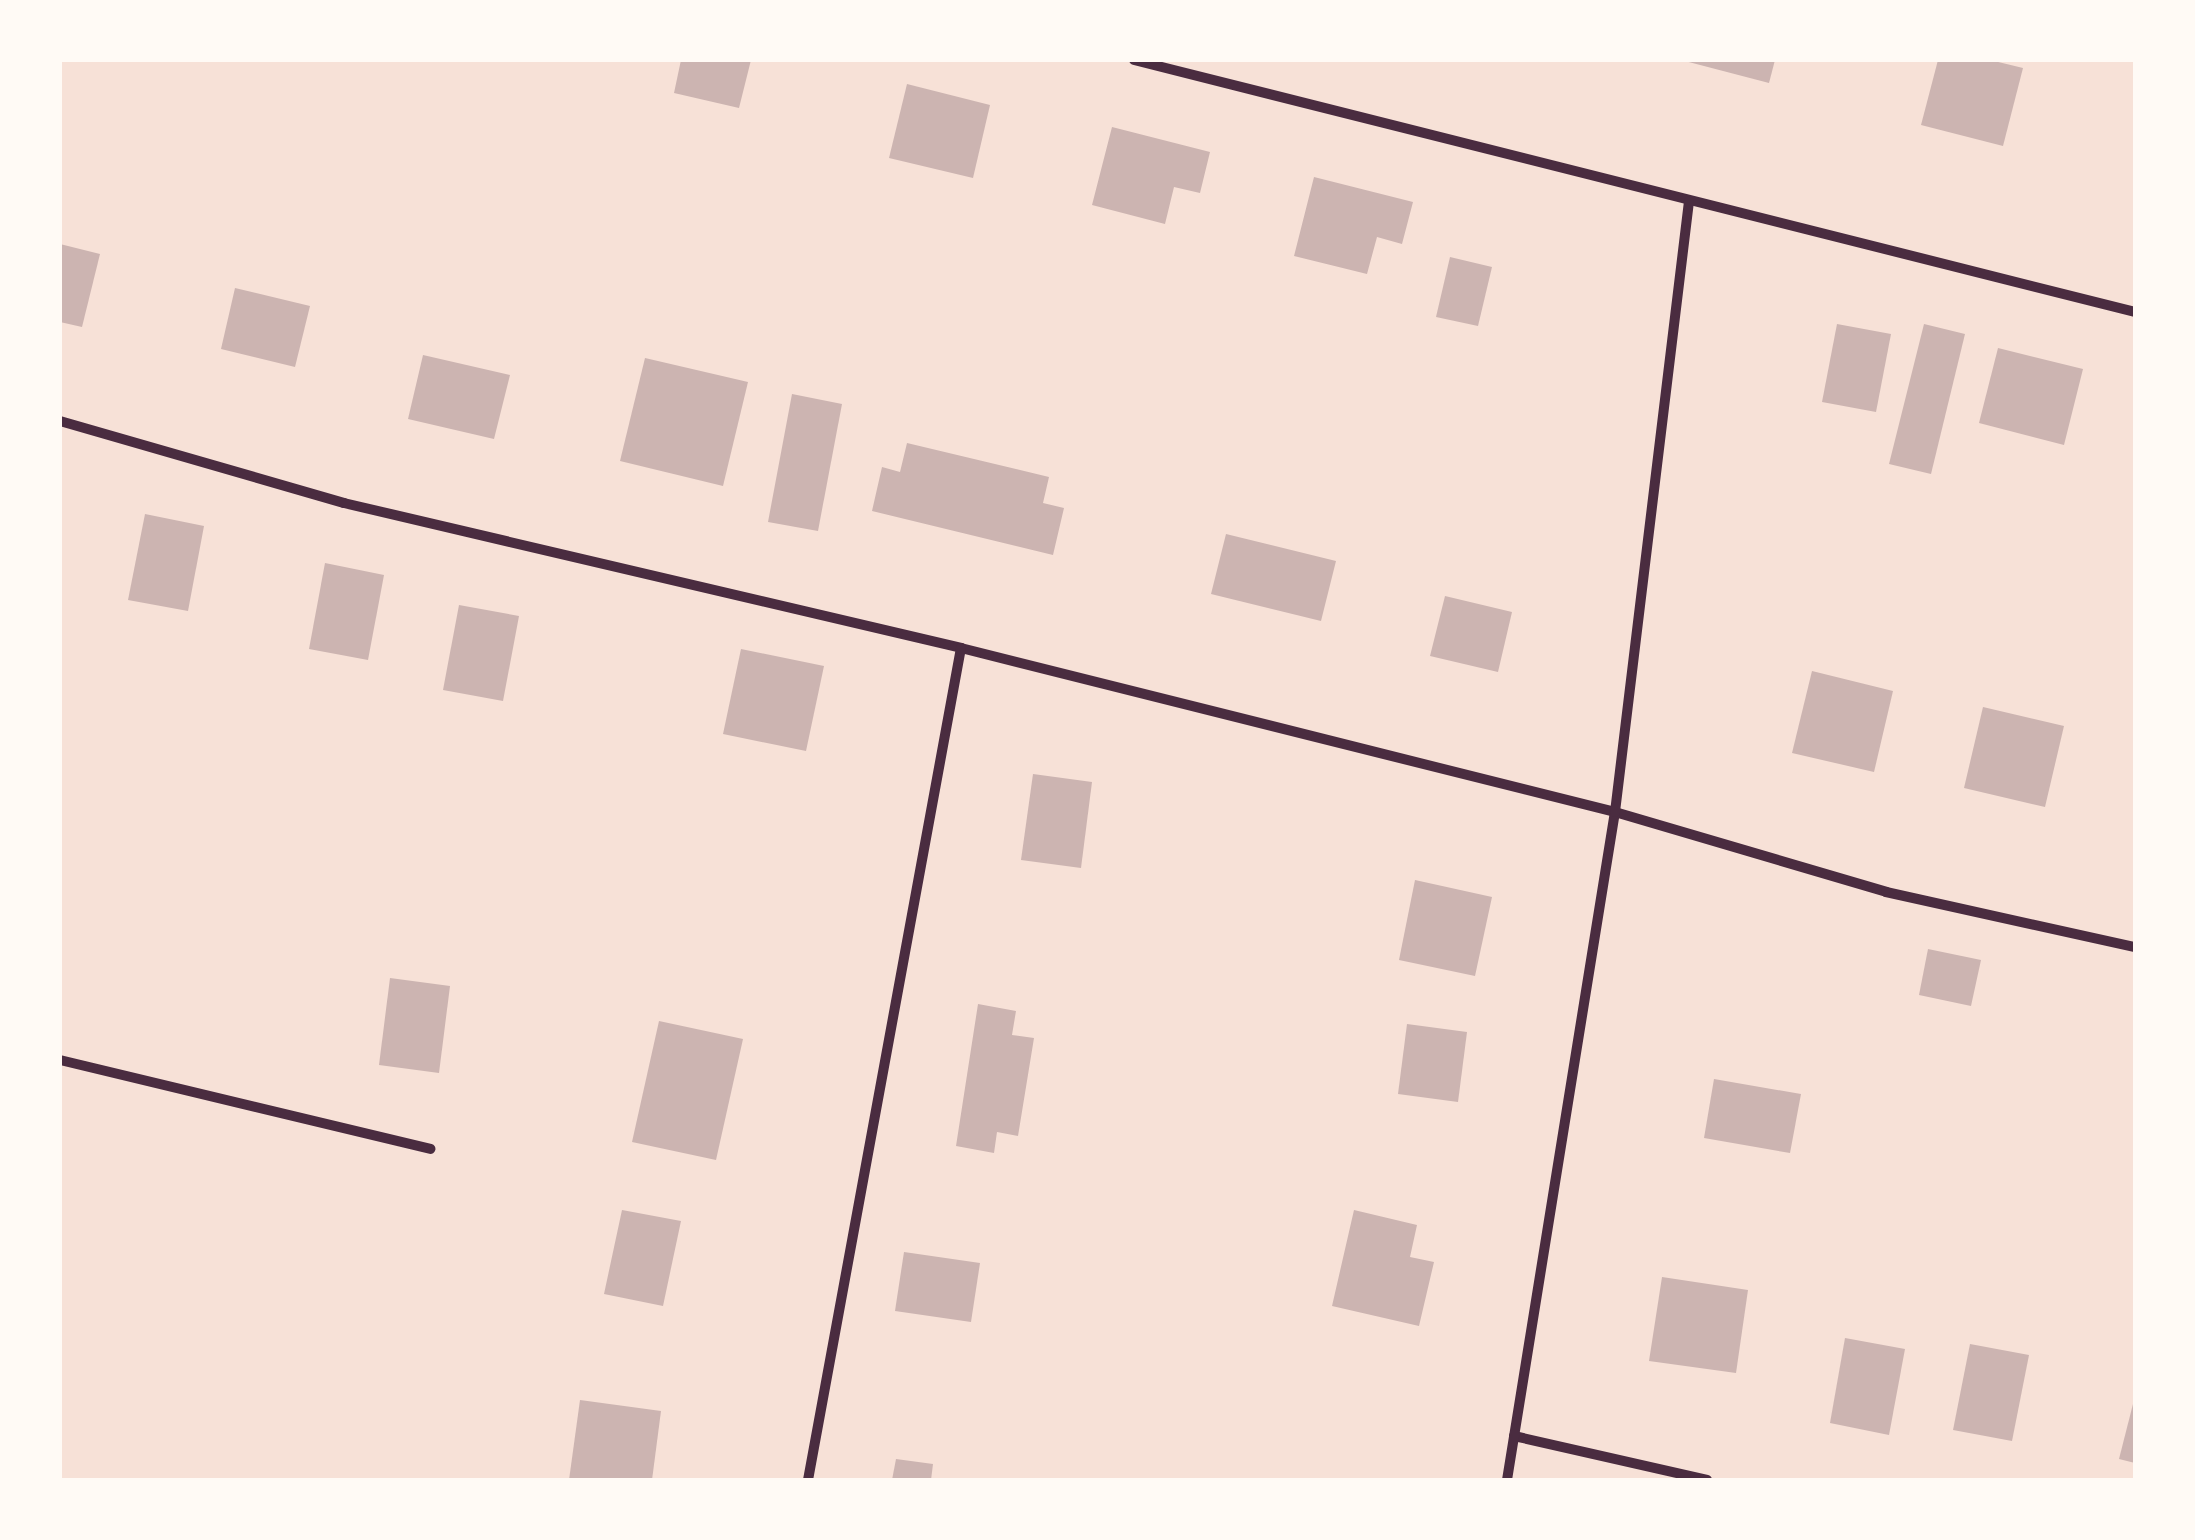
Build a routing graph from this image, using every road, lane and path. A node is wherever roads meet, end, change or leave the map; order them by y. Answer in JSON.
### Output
{"nodes":[{"id":1,"x":1134,"y":60,"type":"edge"},
{"id":2,"x":1690,"y":201,"type":"junction"},
{"id":3,"x":2135,"y":312,"type":"edge"},
{"id":4,"x":60,"y":421,"type":"edge"},
{"id":5,"x":961,"y":648,"type":"junction"},
{"id":6,"x":1615,"y":812,"type":"junction"},
{"id":7,"x":2135,"y":947,"type":"edge"},
{"id":8,"x":60,"y":1060,"type":"edge"},
{"id":9,"x":430,"y":1149,"type":"dead end"},
{"id":10,"x":1514,"y":1436,"type":"junction"},
{"id":11,"x":808,"y":1480,"type":"edge"},
{"id":12,"x":1507,"y":1480,"type":"edge"},
{"id":13,"x":1707,"y":1480,"type":"edge"}],
"edges":[{"from":1,"to":2,"type":"street"},
{"from":2,"to":3,"type":"street"},
{"from":2,"to":6,"type":"street"},
{"from":4,"to":5,"type":"street"},
{"from":5,"to":6,"type":"street"},
{"from":5,"to":11,"type":"street"},
{"from":6,"to":7,"type":"street"},
{"from":6,"to":10,"type":"street"},
{"from":8,"to":9,"type":"street"},
{"from":10,"to":12,"type":"street"},
{"from":10,"to":13,"type":"street"}]}
